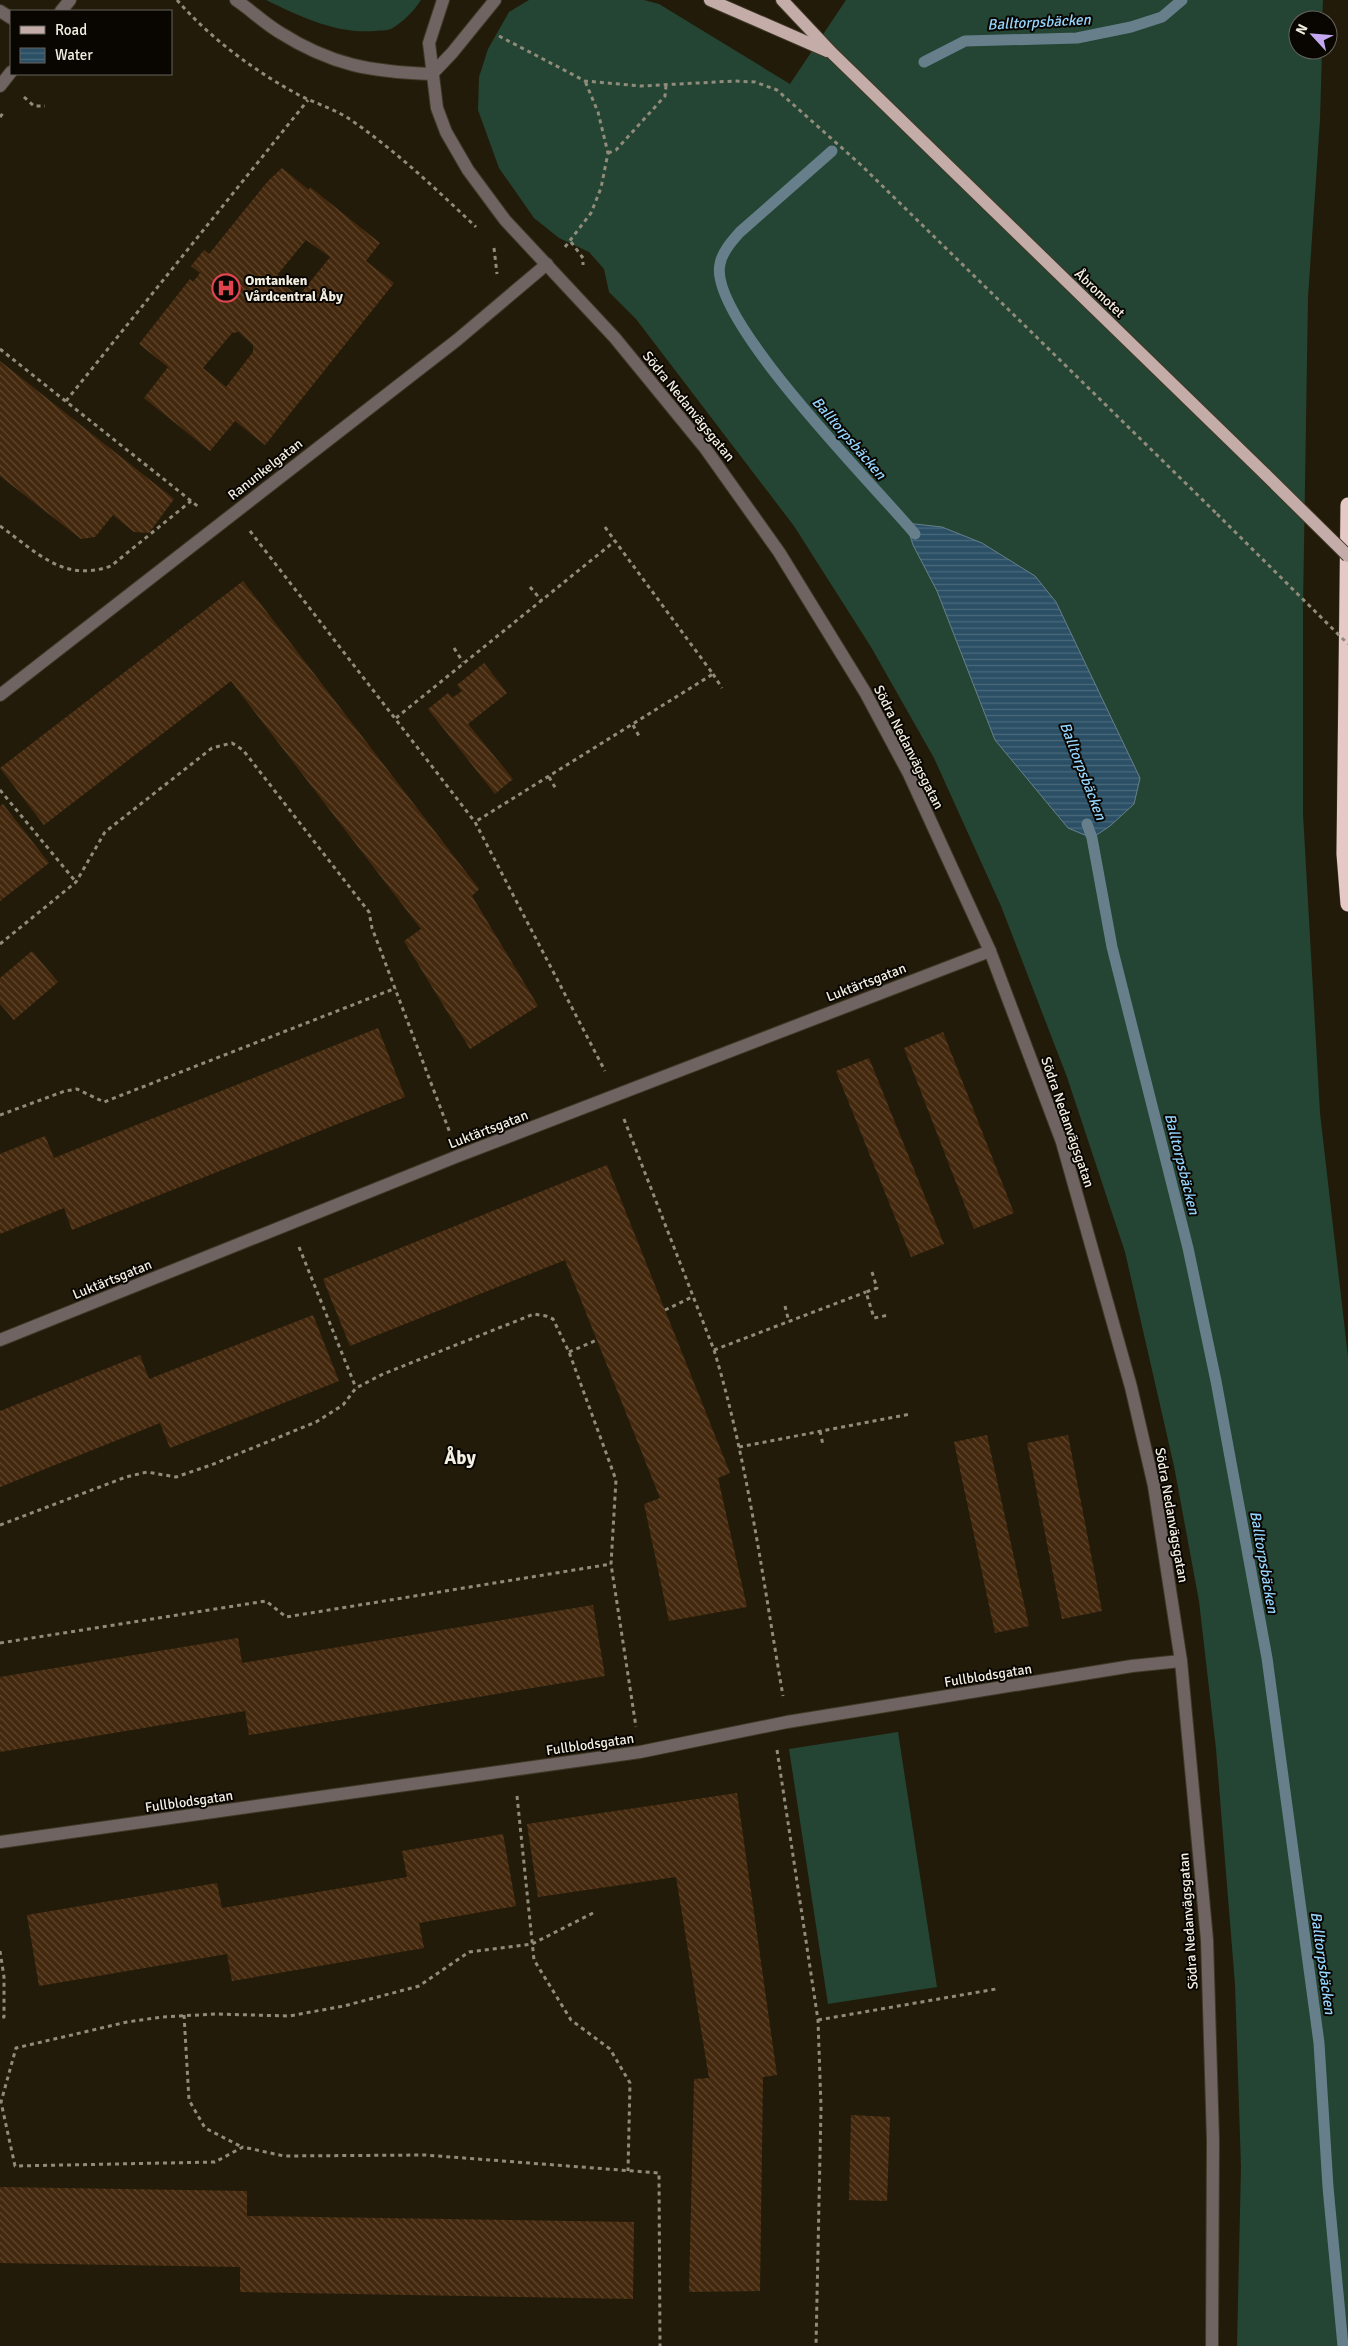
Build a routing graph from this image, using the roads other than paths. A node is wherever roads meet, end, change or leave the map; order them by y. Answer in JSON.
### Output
{"nodes":[{"id":1,"x":70,"y":0,"type":"edge"},
{"id":2,"x":236,"y":0,"type":"edge"},
{"id":3,"x":443,"y":0,"type":"edge"},
{"id":4,"x":494,"y":0,"type":"edge"},
{"id":5,"x":710,"y":0,"type":"edge"},
{"id":6,"x":782,"y":0,"type":"edge"},
{"id":7,"x":62,"y":10,"type":"edge"},
{"id":8,"x":832,"y":53,"type":"junction"},
{"id":9,"x":10,"y":73,"type":"edge"},
{"id":10,"x":432,"y":74,"type":"junction"},
{"id":11,"x":0,"y":86,"type":"edge"},
{"id":12,"x":547,"y":264,"type":"junction"},
{"id":13,"x":1348,"y":505,"type":"edge"},
{"id":14,"x":1348,"y":556,"type":"edge"},
{"id":15,"x":0,"y":695,"type":"edge"},
{"id":16,"x":1348,"y":904,"type":"edge"},
{"id":17,"x":990,"y":951,"type":"junction"},
{"id":18,"x":0,"y":1340,"type":"edge"},
{"id":19,"x":1181,"y":1661,"type":"junction"},
{"id":20,"x":0,"y":1842,"type":"edge"},
{"id":21,"x":1212,"y":2346,"type":"edge"}],
"edges":[{"from":1,"to":7,"type":"street"},
{"from":2,"to":10,"type":"street"},
{"from":3,"to":10,"type":"street","name":"Södra Nedanvägsgatan"},
{"from":4,"to":10,"type":"street"},
{"from":5,"to":8,"type":"main road","name":"Åbromotet"},
{"from":6,"to":8,"type":"main road","name":"Åbromotet"},
{"from":8,"to":14,"type":"main road","name":"Åbromotet","bridge":true},
{"from":9,"to":11,"type":"street"},
{"from":10,"to":12,"type":"street","name":"Södra Nedanvägsgatan"},
{"from":12,"to":15,"type":"street","name":"Ranunkelgatan"},
{"from":12,"to":17,"type":"street","name":"Södra Nedanvägsgatan"},
{"from":13,"to":16,"type":"highway"},
{"from":17,"to":18,"type":"street","name":"Luktärtsgatan"},
{"from":17,"to":19,"type":"street","name":"Södra Nedanvägsgatan"},
{"from":19,"to":20,"type":"street","name":"Fullblodsgatan"},
{"from":19,"to":21,"type":"street","name":"Södra Nedanvägsgatan"}]}
